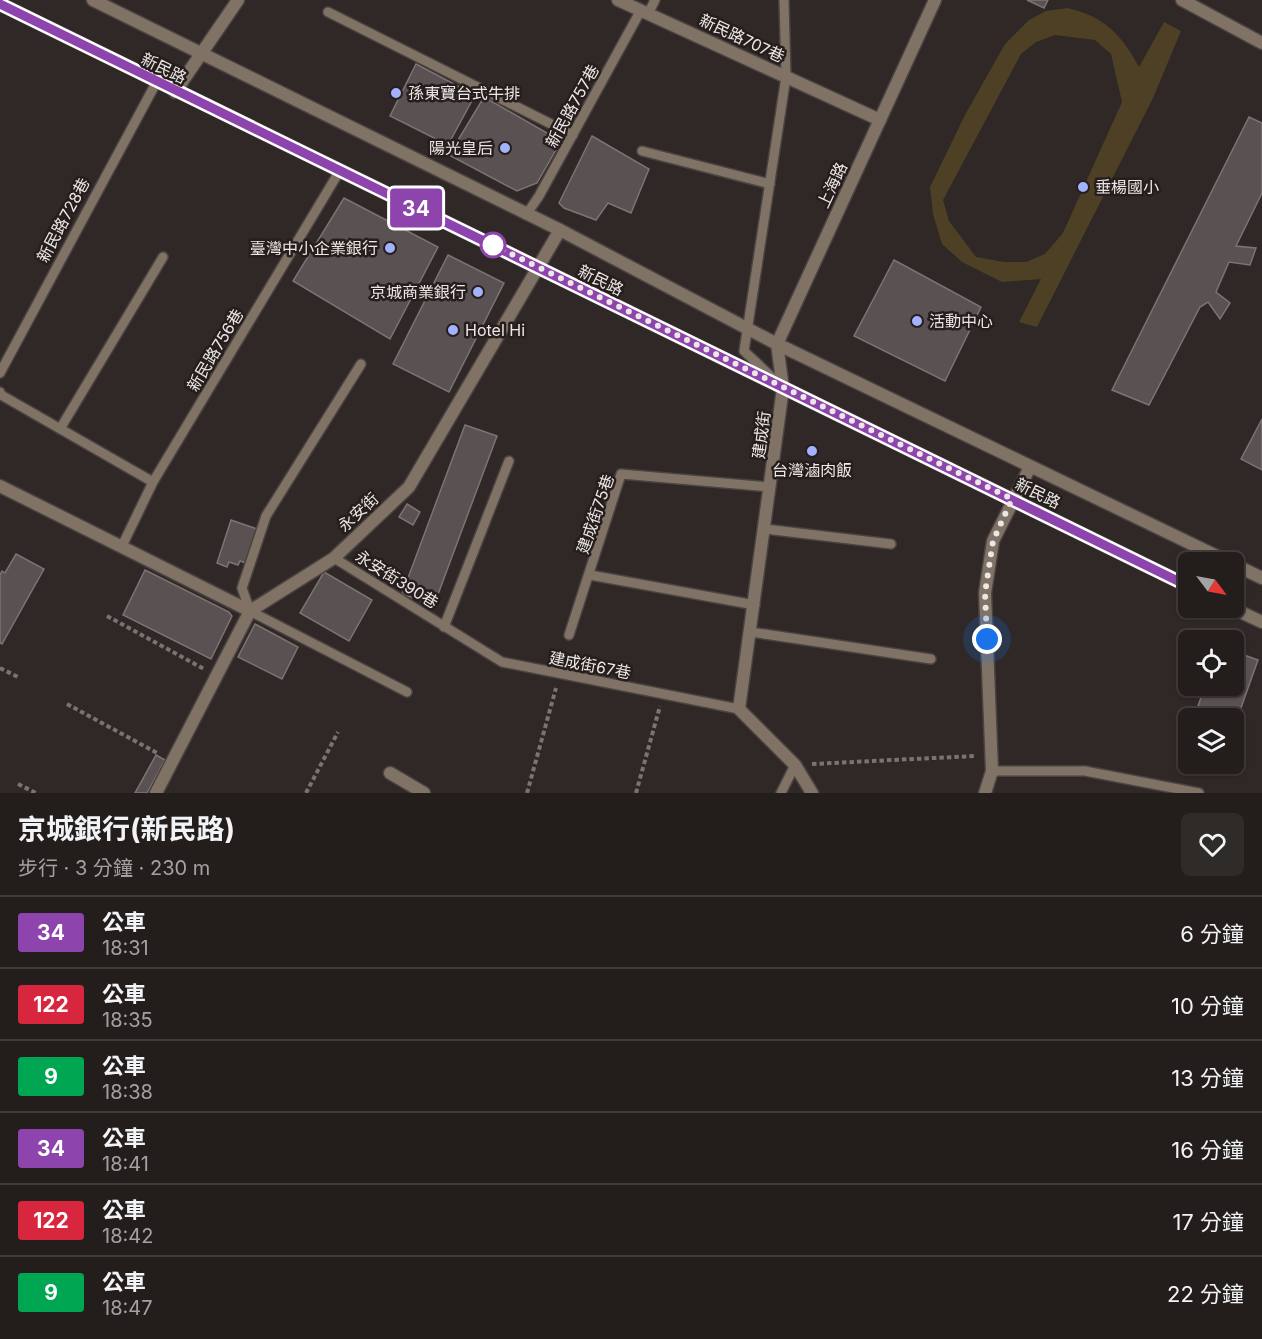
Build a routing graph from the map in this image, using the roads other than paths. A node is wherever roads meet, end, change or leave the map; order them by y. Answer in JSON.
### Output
{"nodes":[{"id":1,"x":93,"y":0,"type":"edge"},
{"id":2,"x":238,"y":0,"type":"edge"},
{"id":3,"x":618,"y":0,"type":"edge"},
{"id":4,"x":655,"y":0,"type":"edge"},
{"id":5,"x":784,"y":0,"type":"edge"},
{"id":6,"x":935,"y":0,"type":"edge"},
{"id":7,"x":1182,"y":0,"type":"edge"},
{"id":8,"x":0,"y":4,"type":"edge"},
{"id":9,"x":327,"y":12,"type":"dead end"},
{"id":10,"x":644,"y":12,"type":"junction"},
{"id":11,"x":1262,"y":43,"type":"edge"},
{"id":12,"x":202,"y":52,"type":"junction"},
{"id":13,"x":786,"y":77,"type":"junction"},
{"id":14,"x":156,"y":82,"type":"junction"},
{"id":15,"x":176,"y":92,"type":"junction"},
{"id":16,"x":880,"y":120,"type":"junction"},
{"id":17,"x":573,"y":135,"type":"junction"},
{"id":18,"x":642,"y":151,"type":"dead end"},
{"id":19,"x":339,"y":171,"type":"junction"},
{"id":20,"x":770,"y":184,"type":"junction"},
{"id":21,"x":526,"y":215,"type":"junction"},
{"id":22,"x":560,"y":231,"type":"junction"},
{"id":23,"x":163,"y":257,"type":"dead end"},
{"id":24,"x":540,"y":268,"type":"junction"},
{"id":25,"x":748,"y":329,"type":"junction"},
{"id":26,"x":777,"y":344,"type":"junction"},
{"id":27,"x":361,"y":364,"type":"dead end"},
{"id":28,"x":0,"y":373,"type":"edge"},
{"id":29,"x":783,"y":388,"type":"junction"},
{"id":30,"x":0,"y":392,"type":"edge"},
{"id":31,"x":60,"y":429,"type":"junction"},
{"id":32,"x":509,"y":460,"type":"dead end"},
{"id":33,"x":1030,"y":467,"type":"junction"},
{"id":34,"x":153,"y":482,"type":"junction"},
{"id":35,"x":0,"y":486,"type":"edge"},
{"id":36,"x":770,"y":487,"type":"junction"},
{"id":37,"x":1012,"y":499,"type":"junction"},
{"id":38,"x":765,"y":530,"type":"junction"},
{"id":39,"x":891,"y":544,"type":"dead end"},
{"id":40,"x":122,"y":546,"type":"junction"},
{"id":41,"x":1208,"y":552,"type":"edge"},
{"id":42,"x":334,"y":558,"type":"junction"},
{"id":43,"x":1244,"y":569,"type":"edge"},
{"id":44,"x":590,"y":575,"type":"junction"},
{"id":45,"x":1262,"y":578,"type":"edge"},
{"id":46,"x":1178,"y":581,"type":"edge"},
{"id":47,"x":755,"y":605,"type":"junction"},
{"id":48,"x":250,"y":611,"type":"junction"},
{"id":49,"x":1244,"y":614,"type":"edge"},
{"id":50,"x":1262,"y":622,"type":"edge"},
{"id":51,"x":444,"y":627,"type":"junction"},
{"id":52,"x":751,"y":632,"type":"junction"},
{"id":53,"x":569,"y":635,"type":"dead end"},
{"id":54,"x":931,"y":659,"type":"dead end"},
{"id":55,"x":407,"y":692,"type":"dead end"},
{"id":56,"x":739,"y":709,"type":"junction"},
{"id":57,"x":795,"y":765,"type":"junction"},
{"id":58,"x":992,"y":771,"type":"junction"},
{"id":59,"x":390,"y":773,"type":"dead end"},
{"id":60,"x":156,"y":793,"type":"edge"},
{"id":61,"x":424,"y":793,"type":"edge"},
{"id":62,"x":781,"y":793,"type":"edge"},
{"id":63,"x":812,"y":793,"type":"edge"},
{"id":64,"x":985,"y":793,"type":"edge"},
{"id":65,"x":1199,"y":793,"type":"edge"}],
"edges":[{"from":1,"to":12,"type":"street","name":"新民路"},
{"from":2,"to":12,"type":"street"},
{"from":3,"to":10,"type":"street","name":"新民路707巷"},
{"from":4,"to":10,"type":"lane","name":"新民路757巷"},
{"from":5,"to":13,"type":"lane"},
{"from":6,"to":16,"type":"street","name":"上海路"},
{"from":7,"to":11,"type":"street"},
{"from":8,"to":14,"type":"street","name":"新民路"},
{"from":9,"to":17,"type":"lane"},
{"from":10,"to":13,"type":"street","name":"新民路707巷"},
{"from":10,"to":17,"type":"lane","name":"新民路757巷"},
{"from":12,"to":15,"type":"street"},
{"from":12,"to":21,"type":"street","name":"新民路"},
{"from":13,"to":16,"type":"street","name":"新民路707巷"},
{"from":13,"to":20,"type":"lane"},
{"from":14,"to":15,"type":"street","name":"新民路"},
{"from":14,"to":28,"type":"lane","name":"新民路728巷"},
{"from":15,"to":19,"type":"street","name":"新民路"},
{"from":16,"to":26,"type":"street","name":"上海路"},
{"from":17,"to":21,"type":"lane","name":"新民路757巷"},
{"from":18,"to":20,"type":"lane"},
{"from":19,"to":24,"type":"street","name":"新民路"},
{"from":19,"to":34,"type":"lane","name":"新民路756巷"},
{"from":20,"to":25,"type":"lane"},
{"from":21,"to":22,"type":"street","name":"新民路"},
{"from":22,"to":24,"type":"street","name":"永安街"},
{"from":22,"to":25,"type":"street","name":"新民路"},
{"from":23,"to":31,"type":"lane"},
{"from":24,"to":29,"type":"street","name":"新民路"},
{"from":24,"to":42,"type":"street","name":"永安街"},
{"from":25,"to":26,"type":"street","name":"新民路"},
{"from":25,"to":29,"type":"lane"},
{"from":26,"to":29,"type":"street"},
{"from":26,"to":33,"type":"street","name":"新民路"},
{"from":27,"to":48,"type":"lane"},
{"from":29,"to":36,"type":"street","name":"建成街"},
{"from":29,"to":37,"type":"street","name":"新民路"},
{"from":30,"to":31,"type":"lane"},
{"from":31,"to":34,"type":"lane"},
{"from":32,"to":51,"type":"lane"},
{"from":33,"to":37,"type":"street"},
{"from":33,"to":41,"type":"street","name":"新民路"},
{"from":34,"to":40,"type":"lane","name":"新民路756巷"},
{"from":35,"to":40,"type":"street"},
{"from":36,"to":38,"type":"street","name":"建成街"},
{"from":36,"to":44,"type":"lane","name":"建成街75巷"},
{"from":37,"to":46,"type":"street","name":"新民路"},
{"from":37,"to":58,"type":"street"},
{"from":38,"to":39,"type":"lane"},
{"from":38,"to":47,"type":"street","name":"建成街"},
{"from":40,"to":48,"type":"street"},
{"from":42,"to":48,"type":"street","name":"永安街"},
{"from":42,"to":51,"type":"lane","name":"永安街390巷"},
{"from":43,"to":45,"type":"street","name":"新民路"},
{"from":44,"to":47,"type":"lane"},
{"from":44,"to":53,"type":"lane","name":"建成街75巷"},
{"from":47,"to":52,"type":"street","name":"建成街"},
{"from":48,"to":55,"type":"lane"},
{"from":48,"to":60,"type":"street"},
{"from":49,"to":50,"type":"street"},
{"from":51,"to":56,"type":"lane","name":"建成街67巷"},
{"from":52,"to":54,"type":"lane"},
{"from":52,"to":56,"type":"street","name":"建成街"},
{"from":56,"to":57,"type":"street"},
{"from":57,"to":62,"type":"lane"},
{"from":57,"to":63,"type":"street"},
{"from":58,"to":64,"type":"street"},
{"from":58,"to":65,"type":"lane"},
{"from":59,"to":61,"type":"street"}]}
